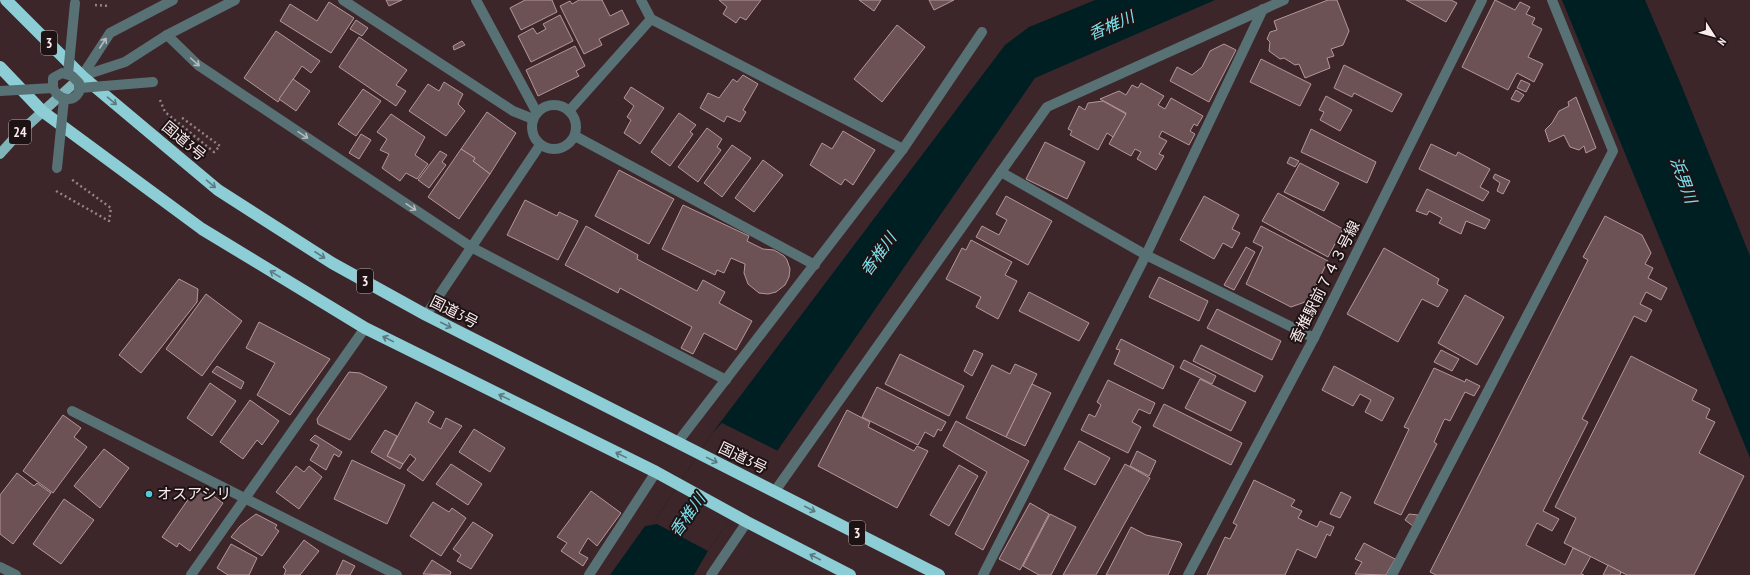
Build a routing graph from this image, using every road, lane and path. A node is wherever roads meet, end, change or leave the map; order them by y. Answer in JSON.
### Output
{"nodes":[{"id":1,"x":6,"y":0,"type":"edge"},
{"id":2,"x":173,"y":0,"type":"edge"},
{"id":3,"x":235,"y":0,"type":"edge"},
{"id":4,"x":343,"y":0,"type":"edge"},
{"id":5,"x":476,"y":0,"type":"edge"},
{"id":6,"x":641,"y":0,"type":"edge"},
{"id":7,"x":1284,"y":0,"type":"edge"},
{"id":8,"x":1482,"y":0,"type":"edge"},
{"id":9,"x":1552,"y":0,"type":"edge"},
{"id":10,"x":74,"y":3,"type":"dead end"},
{"id":11,"x":1263,"y":9,"type":"junction"},
{"id":12,"x":651,"y":19,"type":"junction"},
{"id":13,"x":982,"y":32,"type":"dead end"},
{"id":14,"x":167,"y":35,"type":"junction"},
{"id":15,"x":0,"y":67,"type":"edge"},
{"id":16,"x":68,"y":74,"type":"junction"},
{"id":17,"x":81,"y":82,"type":"junction"},
{"id":18,"x":153,"y":82,"type":"joint"},
{"id":19,"x":53,"y":88,"type":"junction"},
{"id":20,"x":0,"y":91,"type":"edge"},
{"id":21,"x":64,"y":99,"type":"junction"},
{"id":22,"x":42,"y":111,"type":"junction"},
{"id":23,"x":569,"y":111,"type":"junction"},
{"id":24,"x":535,"y":116,"type":"junction"},
{"id":25,"x":181,"y":117,"type":"dead end"},
{"id":26,"x":574,"y":136,"type":"junction"},
{"id":27,"x":540,"y":145,"type":"junction"},
{"id":28,"x":903,"y":149,"type":"junction"},
{"id":29,"x":0,"y":154,"type":"edge"},
{"id":30,"x":57,"y":168,"type":"joint"},
{"id":31,"x":1002,"y":172,"type":"junction"},
{"id":32,"x":56,"y":191,"type":"dead end"},
{"id":33,"x":471,"y":247,"type":"junction"},
{"id":34,"x":1146,"y":254,"type":"junction"},
{"id":35,"x":815,"y":265,"type":"junction"},
{"id":36,"x":426,"y":315,"type":"junction"},
{"id":37,"x":365,"y":328,"type":"junction"},
{"id":38,"x":1314,"y":338,"type":"junction"},
{"id":39,"x":726,"y":380,"type":"junction"},
{"id":40,"x":72,"y":411,"type":"dead end"},
{"id":41,"x":677,"y":443,"type":"junction"},
{"id":42,"x":656,"y":472,"type":"junction"},
{"id":43,"x":775,"y":491,"type":"junction"},
{"id":44,"x":246,"y":499,"type":"junction"},
{"id":45,"x":747,"y":522,"type":"junction"},
{"id":46,"x":0,"y":566,"type":"edge"},
{"id":47,"x":16,"y":575,"type":"edge"},
{"id":48,"x":191,"y":575,"type":"edge"},
{"id":49,"x":397,"y":575,"type":"edge"},
{"id":50,"x":588,"y":575,"type":"edge"},
{"id":51,"x":711,"y":575,"type":"edge"},
{"id":52,"x":850,"y":575,"type":"edge"},
{"id":53,"x":939,"y":575,"type":"edge"},
{"id":54,"x":983,"y":575,"type":"edge"},
{"id":55,"x":1188,"y":575,"type":"edge"},
{"id":56,"x":1392,"y":575,"type":"edge"}],
"edges":[{"from":1,"to":17,"type":"highway","name":"国道3号","number":"3"},
{"from":17,"to":2,"type":"street","one_way":true},
{"from":3,"to":14,"type":"street"},
{"from":4,"to":24,"type":"street"},
{"from":5,"to":24,"type":"street"},
{"from":6,"to":12,"type":"street"},
{"from":7,"to":11,"type":"street"},
{"from":8,"to":38,"type":"street","name":"香椎駅前７４３号線"},
{"from":9,"to":56,"type":"street"},
{"from":10,"to":16,"type":"street","bridge":true},
{"from":11,"to":31,"type":"street"},
{"from":11,"to":34,"type":"street"},
{"from":12,"to":23,"type":"street"},
{"from":12,"to":28,"type":"street"},
{"from":13,"to":28,"type":"street"},
{"from":14,"to":17,"type":"street"},
{"from":14,"to":33,"type":"street","one_way":true},
{"from":15,"to":22,"type":"highway"},
{"from":16,"to":17,"type":"street","bridge":true},
{"from":16,"to":19,"type":"street","bridge":true},
{"from":17,"to":18,"type":"street","bridge":true},
{"from":17,"to":21,"type":"street","bridge":true},
{"from":17,"to":22,"type":"main road","number":"24"},
{"from":17,"to":36,"type":"highway","name":"国道3号","number":"3","one_way":true},
{"from":18,"to":25,"type":"path"},
{"from":19,"to":20,"type":"street","bridge":true},
{"from":19,"to":21,"type":"street","bridge":true},
{"from":21,"to":30,"type":"street","bridge":true},
{"from":22,"to":29,"type":"main road","number":"24"},
{"from":37,"to":22,"type":"highway","one_way":true},
{"from":23,"to":24,"type":"street"},
{"from":23,"to":26,"type":"street"},
{"from":24,"to":27,"type":"street"},
{"from":26,"to":27,"type":"street"},
{"from":26,"to":35,"type":"street"},
{"from":27,"to":33,"type":"street"},
{"from":28,"to":35,"type":"street"},
{"from":30,"to":32,"type":"path"},
{"from":31,"to":34,"type":"street"},
{"from":31,"to":43,"type":"street"},
{"from":33,"to":36,"type":"street"},
{"from":33,"to":39,"type":"street"},
{"from":34,"to":38,"type":"street"},
{"from":34,"to":54,"type":"street"},
{"from":35,"to":39,"type":"street"},
{"from":36,"to":41,"type":"highway","name":"国道3号","number":"3","one_way":true},
{"from":42,"to":37,"type":"highway","one_way":true},
{"from":37,"to":44,"type":"street"},
{"from":38,"to":55,"type":"street","name":"香椎駅前７４３号線"},
{"from":39,"to":41,"type":"street"},
{"from":40,"to":44,"type":"street"},
{"from":41,"to":43,"type":"highway","name":"国道3号","number":"3","one_way":true},
{"from":42,"to":45,"type":"highway"},
{"from":42,"to":50,"type":"street"},
{"from":43,"to":53,"type":"highway","name":"国道3号","number":"3","one_way":true},
{"from":44,"to":48,"type":"street"},
{"from":44,"to":49,"type":"street"},
{"from":45,"to":51,"type":"street"},
{"from":52,"to":45,"type":"highway","one_way":true},
{"from":46,"to":47,"type":"street"}]}
